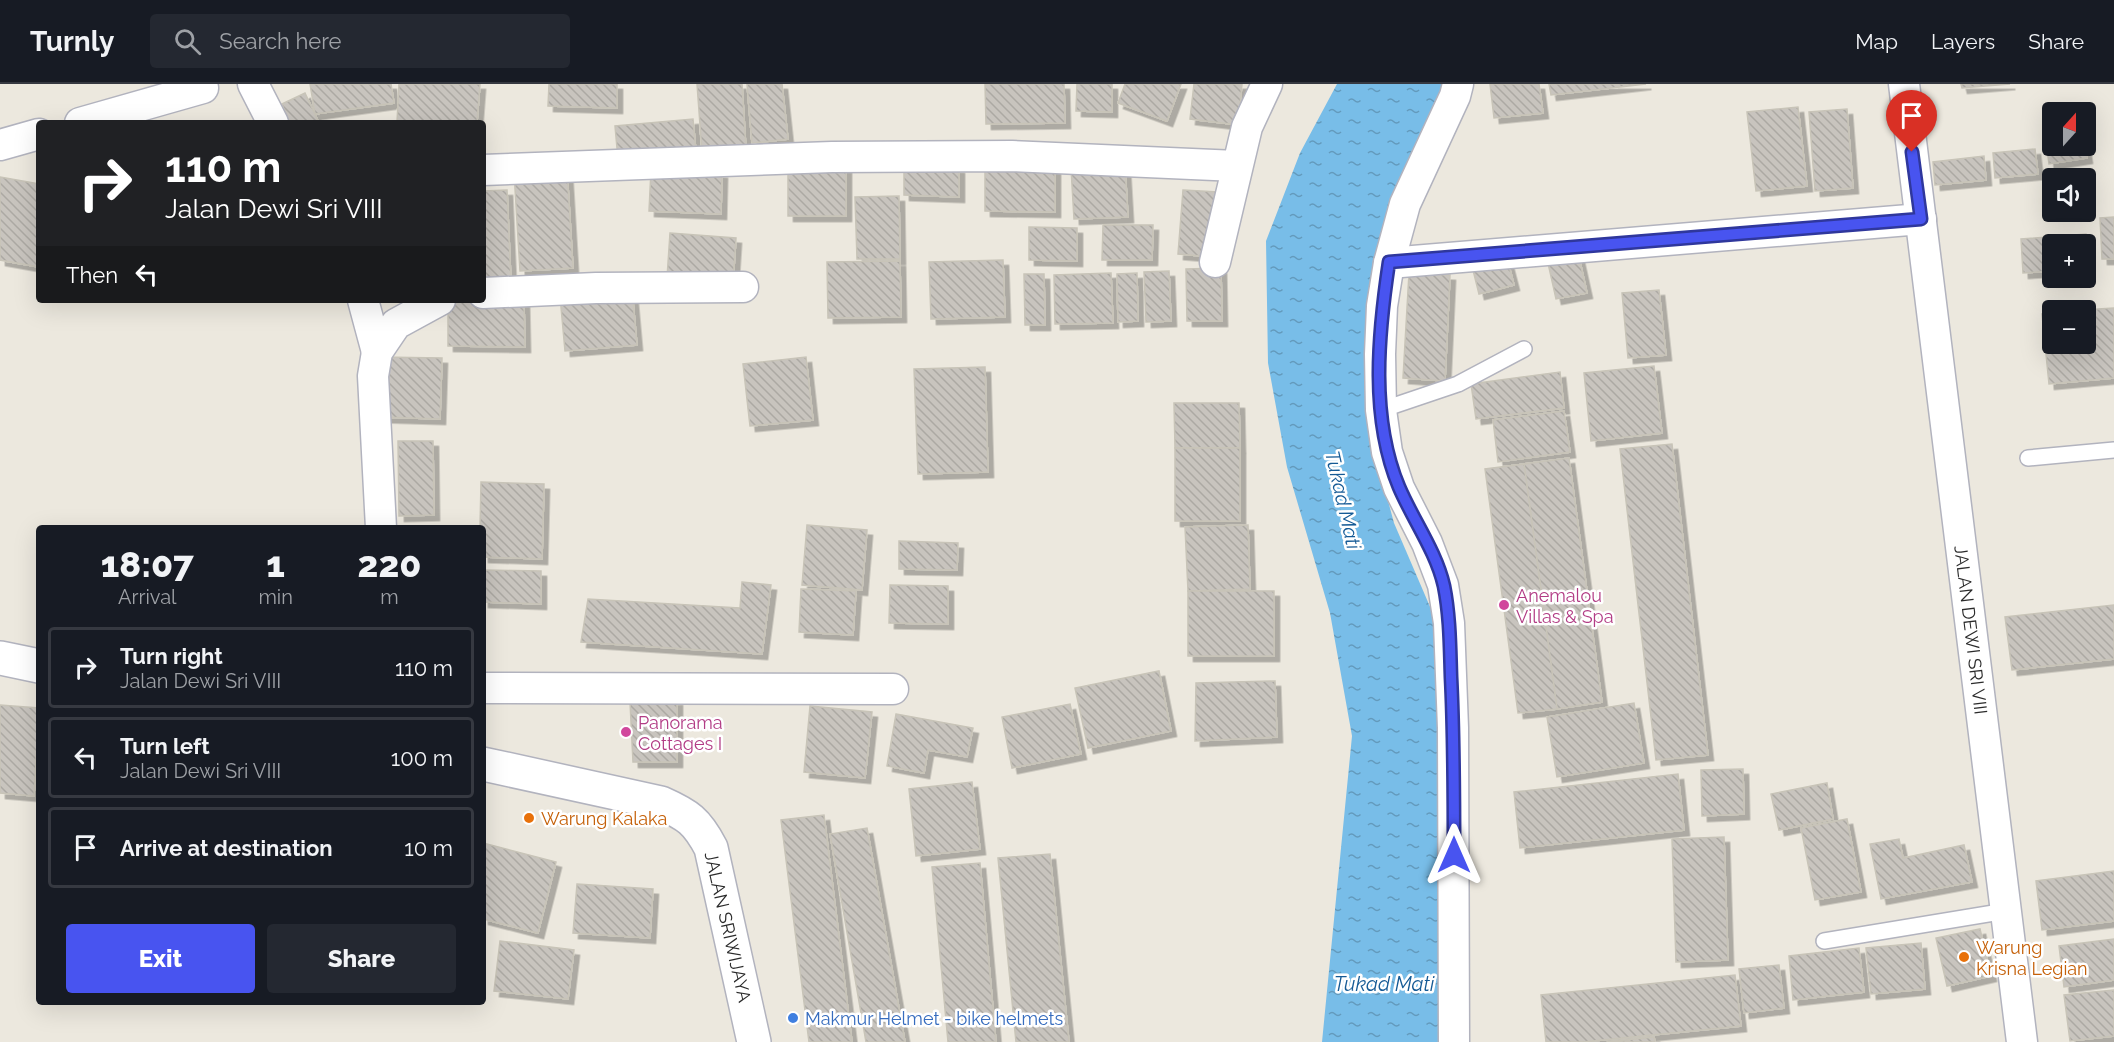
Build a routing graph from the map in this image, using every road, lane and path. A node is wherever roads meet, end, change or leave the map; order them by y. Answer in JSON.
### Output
{"nodes":[{"id":1,"x":254,"y":84,"type":"edge"},
{"id":2,"x":1267,"y":84,"type":"edge"},
{"id":3,"x":1458,"y":84,"type":"edge"},
{"id":4,"x":1904,"y":84,"type":"edge"},
{"id":5,"x":203,"y":88,"type":"dead end"},
{"id":6,"x":91,"y":120,"type":"edge"},
{"id":7,"x":272,"y":120,"type":"edge"},
{"id":8,"x":36,"y":135,"type":"edge"},
{"id":9,"x":0,"y":145,"type":"edge"},
{"id":10,"x":1237,"y":166,"type":"junction"},
{"id":11,"x":486,"y":170,"type":"edge"},
{"id":12,"x":1921,"y":219,"type":"junction"},
{"id":13,"x":1215,"y":262,"type":"dead end"},
{"id":14,"x":1389,"y":262,"type":"junction"},
{"id":15,"x":743,"y":287,"type":"dead end"},
{"id":16,"x":486,"y":293,"type":"edge"},
{"id":17,"x":364,"y":303,"type":"edge"},
{"id":18,"x":434,"y":303,"type":"edge"},
{"id":19,"x":1524,"y":349,"type":"dead end"},
{"id":20,"x":377,"y":352,"type":"junction"},
{"id":21,"x":1381,"y":410,"type":"junction"},
{"id":22,"x":2114,"y":450,"type":"edge"},
{"id":23,"x":2028,"y":458,"type":"dead end"},
{"id":24,"x":381,"y":525,"type":"edge"},
{"id":25,"x":0,"y":658,"type":"edge"},
{"id":26,"x":36,"y":665,"type":"edge"},
{"id":27,"x":486,"y":688,"type":"edge"},
{"id":28,"x":893,"y":689,"type":"dead end"},
{"id":29,"x":486,"y":765,"type":"edge"},
{"id":30,"x":2006,"y":911,"type":"junction"},
{"id":31,"x":1824,"y":941,"type":"dead end"},
{"id":32,"x":754,"y":1042,"type":"edge"},
{"id":33,"x":1454,"y":1042,"type":"edge"},
{"id":34,"x":2022,"y":1042,"type":"edge"}],
"edges":[{"from":1,"to":7,"type":"street"},
{"from":2,"to":10,"type":"street"},
{"from":3,"to":14,"type":"street"},
{"from":4,"to":12,"type":"street","name":"JALAN DEWI SRI VIII"},
{"from":5,"to":6,"type":"street"},
{"from":8,"to":9,"type":"street"},
{"from":10,"to":11,"type":"street"},
{"from":10,"to":13,"type":"street"},
{"from":12,"to":14,"type":"street"},
{"from":12,"to":30,"type":"street","name":"JALAN DEWI SRI VIII"},
{"from":14,"to":21,"type":"street"},
{"from":15,"to":16,"type":"street"},
{"from":17,"to":20,"type":"street"},
{"from":18,"to":20,"type":"street"},
{"from":19,"to":21,"type":"lane"},
{"from":20,"to":24,"type":"street"},
{"from":21,"to":33,"type":"street"},
{"from":22,"to":23,"type":"lane"},
{"from":25,"to":26,"type":"street"},
{"from":27,"to":28,"type":"street"},
{"from":29,"to":32,"type":"street","name":"JALAN SRIWIJAYA"},
{"from":30,"to":31,"type":"lane"},
{"from":30,"to":34,"type":"street","name":"JALAN DEWI SRI VIII"}]}
